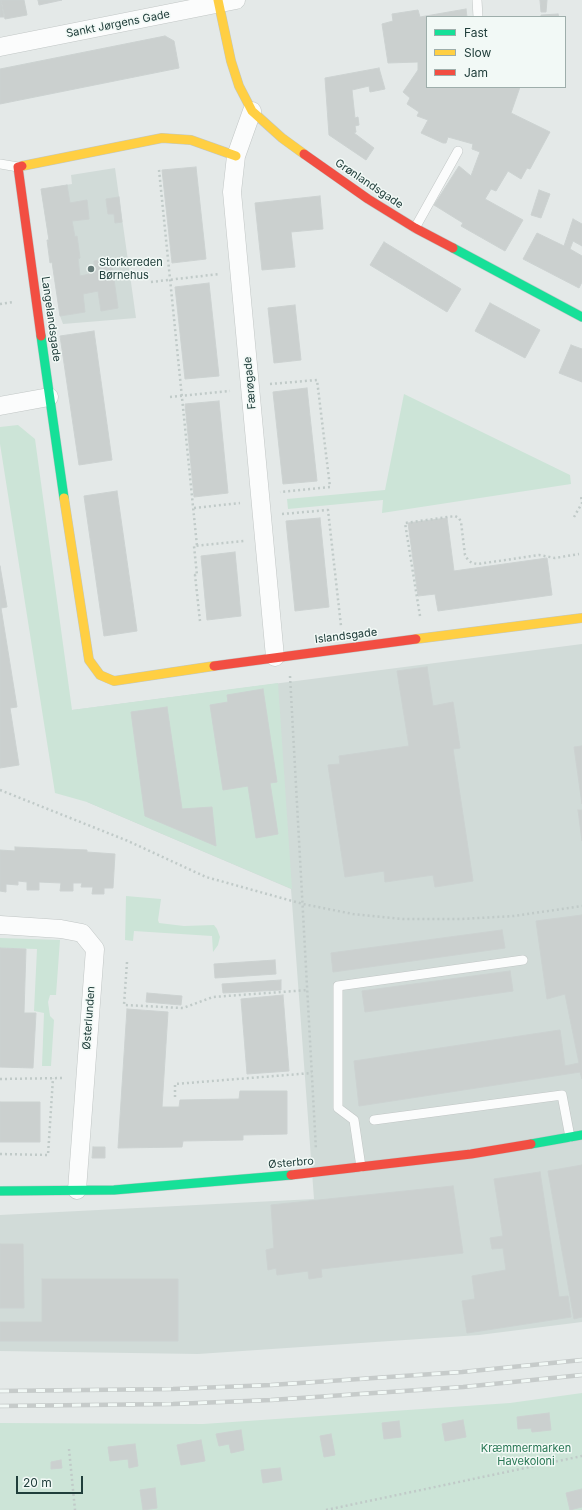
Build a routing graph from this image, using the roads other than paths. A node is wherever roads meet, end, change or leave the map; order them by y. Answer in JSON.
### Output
{"nodes":[{"id":1,"x":236,"y":0,"type":"edge"},
{"id":2,"x":477,"y":0,"type":"edge"},
{"id":3,"x":218,"y":2,"type":"edge"},
{"id":4,"x":478,"y":16,"type":"edge"},
{"id":5,"x":0,"y":47,"type":"edge"},
{"id":6,"x":252,"y":111,"type":"junction"},
{"id":7,"x":458,"y":151,"type":"dead end"},
{"id":8,"x":236,"y":156,"type":"junction"},
{"id":9,"x":0,"y":164,"type":"edge"},
{"id":10,"x":18,"y":167,"type":"junction"},
{"id":11,"x":415,"y":228,"type":"junction"},
{"id":12,"x":582,"y":317,"type":"edge"},
{"id":13,"x":49,"y":397,"type":"junction"},
{"id":14,"x":0,"y":406,"type":"edge"},
{"id":15,"x":582,"y":618,"type":"edge"},
{"id":16,"x":282,"y":656,"type":"junction"},
{"id":17,"x":114,"y":681,"type":"joint"},
{"id":18,"x":0,"y":925,"type":"edge"},
{"id":19,"x":523,"y":960,"type":"dead end"},
{"id":20,"x":374,"y":1120,"type":"dead end"},
{"id":21,"x":582,"y":1134,"type":"edge"},
{"id":22,"x":570,"y":1137,"type":"junction"},
{"id":23,"x":361,"y":1167,"type":"junction"},
{"id":24,"x":77,"y":1190,"type":"junction"},
{"id":25,"x":0,"y":1191,"type":"edge"}],
"edges":[{"from":1,"to":3,"type":"street","name":"Sankt Jørgens Gade"},
{"from":2,"to":4,"type":"lane"},
{"from":3,"to":5,"type":"street","name":"Sankt Jørgens Gade"},
{"from":3,"to":6,"type":"street","name":"Grønlandsgade"},
{"from":6,"to":8,"type":"street","name":"Færøgade"},
{"from":6,"to":11,"type":"street","name":"Grønlandsgade"},
{"from":7,"to":11,"type":"lane"},
{"from":8,"to":10,"type":"street"},
{"from":8,"to":16,"type":"street","name":"Færøgade"},
{"from":9,"to":10,"type":"lane"},
{"from":10,"to":13,"type":"street","name":"Langelandsgade"},
{"from":11,"to":12,"type":"street","name":"Grønlandsgade"},
{"from":13,"to":14,"type":"street"},
{"from":13,"to":17,"type":"street","name":"Langelandsgade"},
{"from":15,"to":16,"type":"street","name":"Islandsgade"},
{"from":16,"to":17,"type":"street","name":"Islandsgade"},
{"from":18,"to":24,"type":"street","name":"Østerlunden"},
{"from":19,"to":23,"type":"lane"},
{"from":20,"to":22,"type":"lane"},
{"from":21,"to":22,"type":"street","name":"Østerbro"},
{"from":22,"to":23,"type":"street","name":"Østerbro"},
{"from":23,"to":24,"type":"street","name":"Østerbro"},
{"from":24,"to":25,"type":"street","name":"Østerbro"}]}
